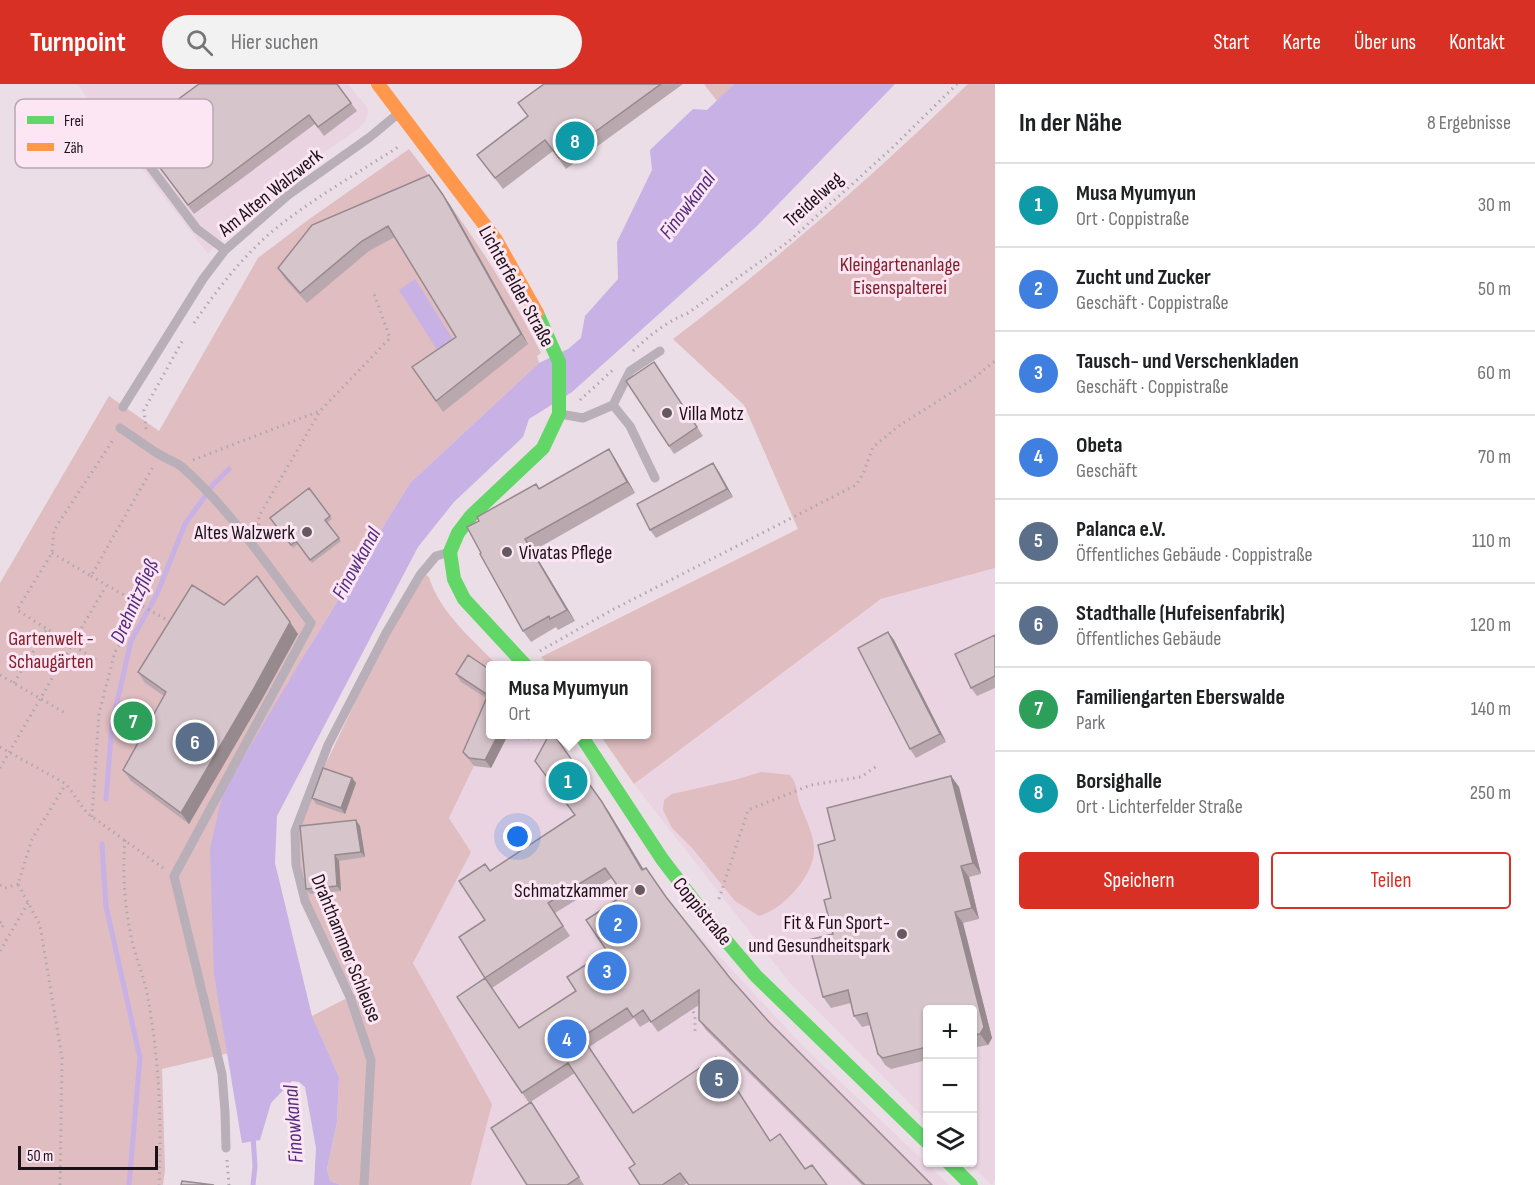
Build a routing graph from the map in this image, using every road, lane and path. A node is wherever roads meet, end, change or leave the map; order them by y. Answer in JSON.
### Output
{"nodes":[{"id":1,"x":378,"y":84,"type":"edge"},
{"id":2,"x":957,"y":84,"type":"edge"},
{"id":3,"x":400,"y":112,"type":"junction"},
{"id":4,"x":417,"y":134,"type":"junction"},
{"id":5,"x":151,"y":168,"type":"edge"},
{"id":6,"x":225,"y":250,"type":"junction"},
{"id":7,"x":373,"y":291,"type":"dead end"},
{"id":8,"x":674,"y":318,"type":"dead end"},
{"id":9,"x":190,"y":328,"type":"dead end"},
{"id":10,"x":184,"y":338,"type":"dead end"},
{"id":11,"x":660,"y":351,"type":"dead end"},
{"id":12,"x":995,"y":361,"type":"edge"},
{"id":13,"x":613,"y":405,"type":"junction"},
{"id":14,"x":123,"y":407,"type":"dead end"},
{"id":15,"x":320,"y":411,"type":"junction"},
{"id":16,"x":559,"y":414,"type":"junction"},
{"id":17,"x":120,"y":428,"type":"joint"},
{"id":18,"x":148,"y":446,"type":"junction"},
{"id":19,"x":160,"y":455,"type":"junction"},
{"id":20,"x":180,"y":465,"type":"junction"},
{"id":21,"x":655,"y":478,"type":"dead end"},
{"id":22,"x":257,"y":552,"type":"junction"},
{"id":23,"x":450,"y":552,"type":"junction"},
{"id":24,"x":52,"y":553,"type":"junction"},
{"id":25,"x":91,"y":576,"type":"junction"},
{"id":26,"x":106,"y":586,"type":"junction"},
{"id":27,"x":142,"y":607,"type":"junction"},
{"id":28,"x":174,"y":625,"type":"edge"},
{"id":29,"x":47,"y":629,"type":"junction"},
{"id":30,"x":72,"y":645,"type":"junction"},
{"id":31,"x":96,"y":660,"type":"dead end"},
{"id":32,"x":522,"y":661,"type":"edge"},
{"id":33,"x":528,"y":661,"type":"edge"},
{"id":34,"x":0,"y":675,"type":"edge"},
{"id":35,"x":14,"y":683,"type":"junction"},
{"id":36,"x":41,"y":698,"type":"junction"},
{"id":37,"x":67,"y":714,"type":"dead end"},
{"id":38,"x":583,"y":739,"type":"edge"},
{"id":39,"x":0,"y":747,"type":"edge"},
{"id":40,"x":9,"y":753,"type":"junction"},
{"id":41,"x":877,"y":766,"type":"dead end"},
{"id":42,"x":0,"y":768,"type":"edge"},
{"id":43,"x":66,"y":784,"type":"junction"},
{"id":44,"x":92,"y":817,"type":"junction"},
{"id":45,"x":125,"y":840,"type":"junction"},
{"id":46,"x":152,"y":859,"type":"dead end"},
{"id":47,"x":18,"y":884,"type":"junction"},
{"id":48,"x":0,"y":885,"type":"edge"},
{"id":49,"x":613,"y":893,"type":"edge"},
{"id":50,"x":620,"y":902,"type":"edge"},
{"id":51,"x":28,"y":903,"type":"junction"},
{"id":52,"x":0,"y":922,"type":"edge"},
{"id":53,"x":711,"y":923,"type":"junction"},
{"id":54,"x":0,"y":929,"type":"edge"},
{"id":55,"x":0,"y":951,"type":"edge"},
{"id":56,"x":688,"y":1000,"type":"edge"},
{"id":57,"x":695,"y":1033,"type":"dead end"},
{"id":58,"x":923,"y":1139,"type":"edge"},
{"id":59,"x":226,"y":1148,"type":"joint"},
{"id":60,"x":953,"y":1167,"type":"edge"},
{"id":61,"x":60,"y":1185,"type":"edge"},
{"id":62,"x":159,"y":1185,"type":"edge"},
{"id":63,"x":229,"y":1185,"type":"edge"},
{"id":64,"x":364,"y":1185,"type":"edge"},
{"id":65,"x":971,"y":1185,"type":"edge"}],
"edges":[{"from":1,"to":3,"type":"main road","name":"Lichterfelder Straße"},
{"from":2,"to":8,"type":"path","name":"Treidelweg"},
{"from":3,"to":4,"type":"main road","name":"Lichterfelder Straße"},
{"from":3,"to":6,"type":"lane","name":"Am Alten Walzwerk"},
{"from":4,"to":9,"type":"path"},
{"from":4,"to":16,"type":"main road","name":"Lichterfelder Straße"},
{"from":5,"to":6,"type":"lane"},
{"from":6,"to":14,"type":"lane","name":"Am Alten Walzwerk"},
{"from":7,"to":15,"type":"path"},
{"from":10,"to":18,"type":"path"},
{"from":11,"to":13,"type":"lane"},
{"from":12,"to":33,"type":"path"},
{"from":13,"to":16,"type":"lane"},
{"from":13,"to":21,"type":"lane"},
{"from":15,"to":20,"type":"path"},
{"from":15,"to":22,"type":"path"},
{"from":16,"to":23,"type":"main road","name":"Lichterfelder Straße"},
{"from":17,"to":18,"type":"lane"},
{"from":17,"to":24,"type":"path"},
{"from":18,"to":19,"type":"lane"},
{"from":19,"to":20,"type":"lane"},
{"from":19,"to":25,"type":"path"},
{"from":20,"to":22,"type":"lane"},
{"from":22,"to":59,"type":"lane"},
{"from":23,"to":32,"type":"main road"},
{"from":23,"to":64,"type":"lane","name":"Drahthammer Schleuse"},
{"from":24,"to":25,"type":"path"},
{"from":24,"to":29,"type":"path"},
{"from":25,"to":26,"type":"path"},
{"from":26,"to":27,"type":"path"},
{"from":26,"to":30,"type":"path"},
{"from":27,"to":28,"type":"path"},
{"from":27,"to":44,"type":"path"},
{"from":29,"to":30,"type":"path"},
{"from":29,"to":35,"type":"path"},
{"from":30,"to":31,"type":"path"},
{"from":30,"to":36,"type":"path"},
{"from":34,"to":35,"type":"path"},
{"from":35,"to":36,"type":"path"},
{"from":36,"to":37,"type":"path"},
{"from":36,"to":40,"type":"path"},
{"from":38,"to":53,"type":"main road","name":"Coppistraße"},
{"from":39,"to":40,"type":"path"},
{"from":40,"to":42,"type":"path"},
{"from":40,"to":43,"type":"path"},
{"from":41,"to":53,"type":"path"},
{"from":43,"to":44,"type":"path"},
{"from":43,"to":47,"type":"path"},
{"from":44,"to":45,"type":"path"},
{"from":45,"to":46,"type":"path"},
{"from":45,"to":62,"type":"path"},
{"from":47,"to":48,"type":"path"},
{"from":47,"to":51,"type":"path"},
{"from":49,"to":50,"type":"path"},
{"from":51,"to":55,"type":"path"},
{"from":51,"to":61,"type":"path"},
{"from":52,"to":54,"type":"path"},
{"from":53,"to":58,"type":"main road","name":"Coppistraße"},
{"from":56,"to":57,"type":"path"},
{"from":59,"to":63,"type":"path"},
{"from":60,"to":65,"type":"main road"}]}
